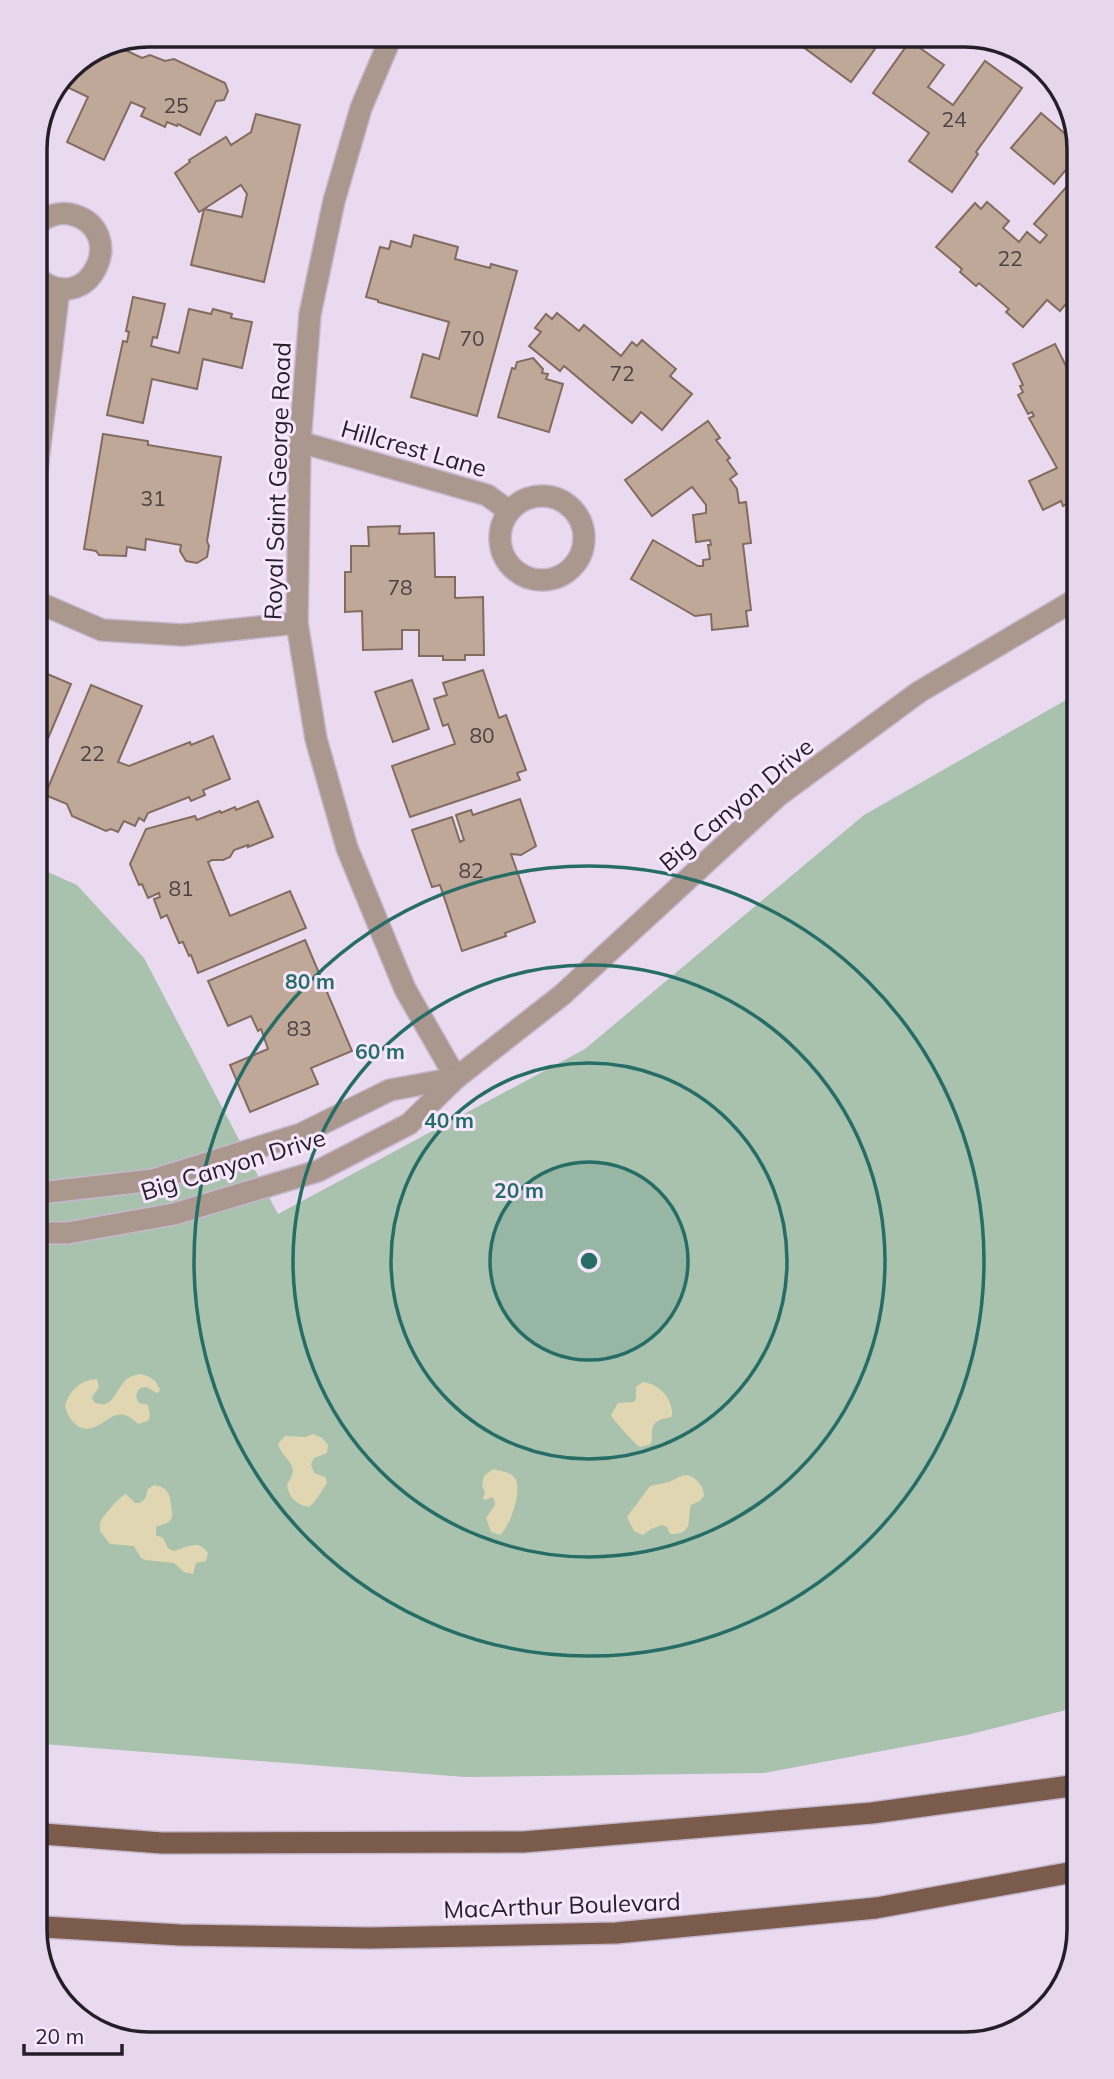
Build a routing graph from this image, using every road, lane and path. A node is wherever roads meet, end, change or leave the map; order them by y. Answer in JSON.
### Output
{"nodes":[{"id":1,"x":387,"y":47,"type":"edge"},
{"id":2,"x":47,"y":217,"type":"edge"},
{"id":3,"x":47,"y":286,"type":"edge"},
{"id":4,"x":59,"y":289,"type":"junction"},
{"id":5,"x":47,"y":387,"type":"edge"},
{"id":6,"x":300,"y":442,"type":"junction"},
{"id":7,"x":509,"y":511,"type":"dead end"},
{"id":8,"x":1067,"y":605,"type":"edge"},
{"id":9,"x":47,"y":607,"type":"edge"},
{"id":10,"x":297,"y":623,"type":"junction"},
{"id":11,"x":456,"y":1078,"type":"junction"},
{"id":12,"x":47,"y":1192,"type":"edge"},
{"id":13,"x":47,"y":1233,"type":"edge"},
{"id":14,"x":1067,"y":1786,"type":"edge"},
{"id":15,"x":47,"y":1834,"type":"edge"},
{"id":16,"x":1067,"y":1873,"type":"edge"},
{"id":17,"x":47,"y":1927,"type":"edge"}],
"edges":[{"from":1,"to":6,"type":"street","name":"Royal Saint George Road"},
{"from":2,"to":4,"type":"street"},
{"from":3,"to":4,"type":"street"},
{"from":4,"to":5,"type":"street"},
{"from":6,"to":7,"type":"street","name":"Hillcrest Lane"},
{"from":6,"to":10,"type":"street","name":"Royal Saint George Road"},
{"from":8,"to":11,"type":"street","name":"Big Canyon Drive"},
{"from":9,"to":10,"type":"street"},
{"from":10,"to":11,"type":"street","name":"Royal Saint George Road"},
{"from":11,"to":12,"type":"street","name":"Big Canyon Drive"},
{"from":11,"to":13,"type":"street","name":"Big Canyon Drive"},
{"from":14,"to":15,"type":"main road"},
{"from":16,"to":17,"type":"main road","name":"MacArthur Boulevard"}]}
